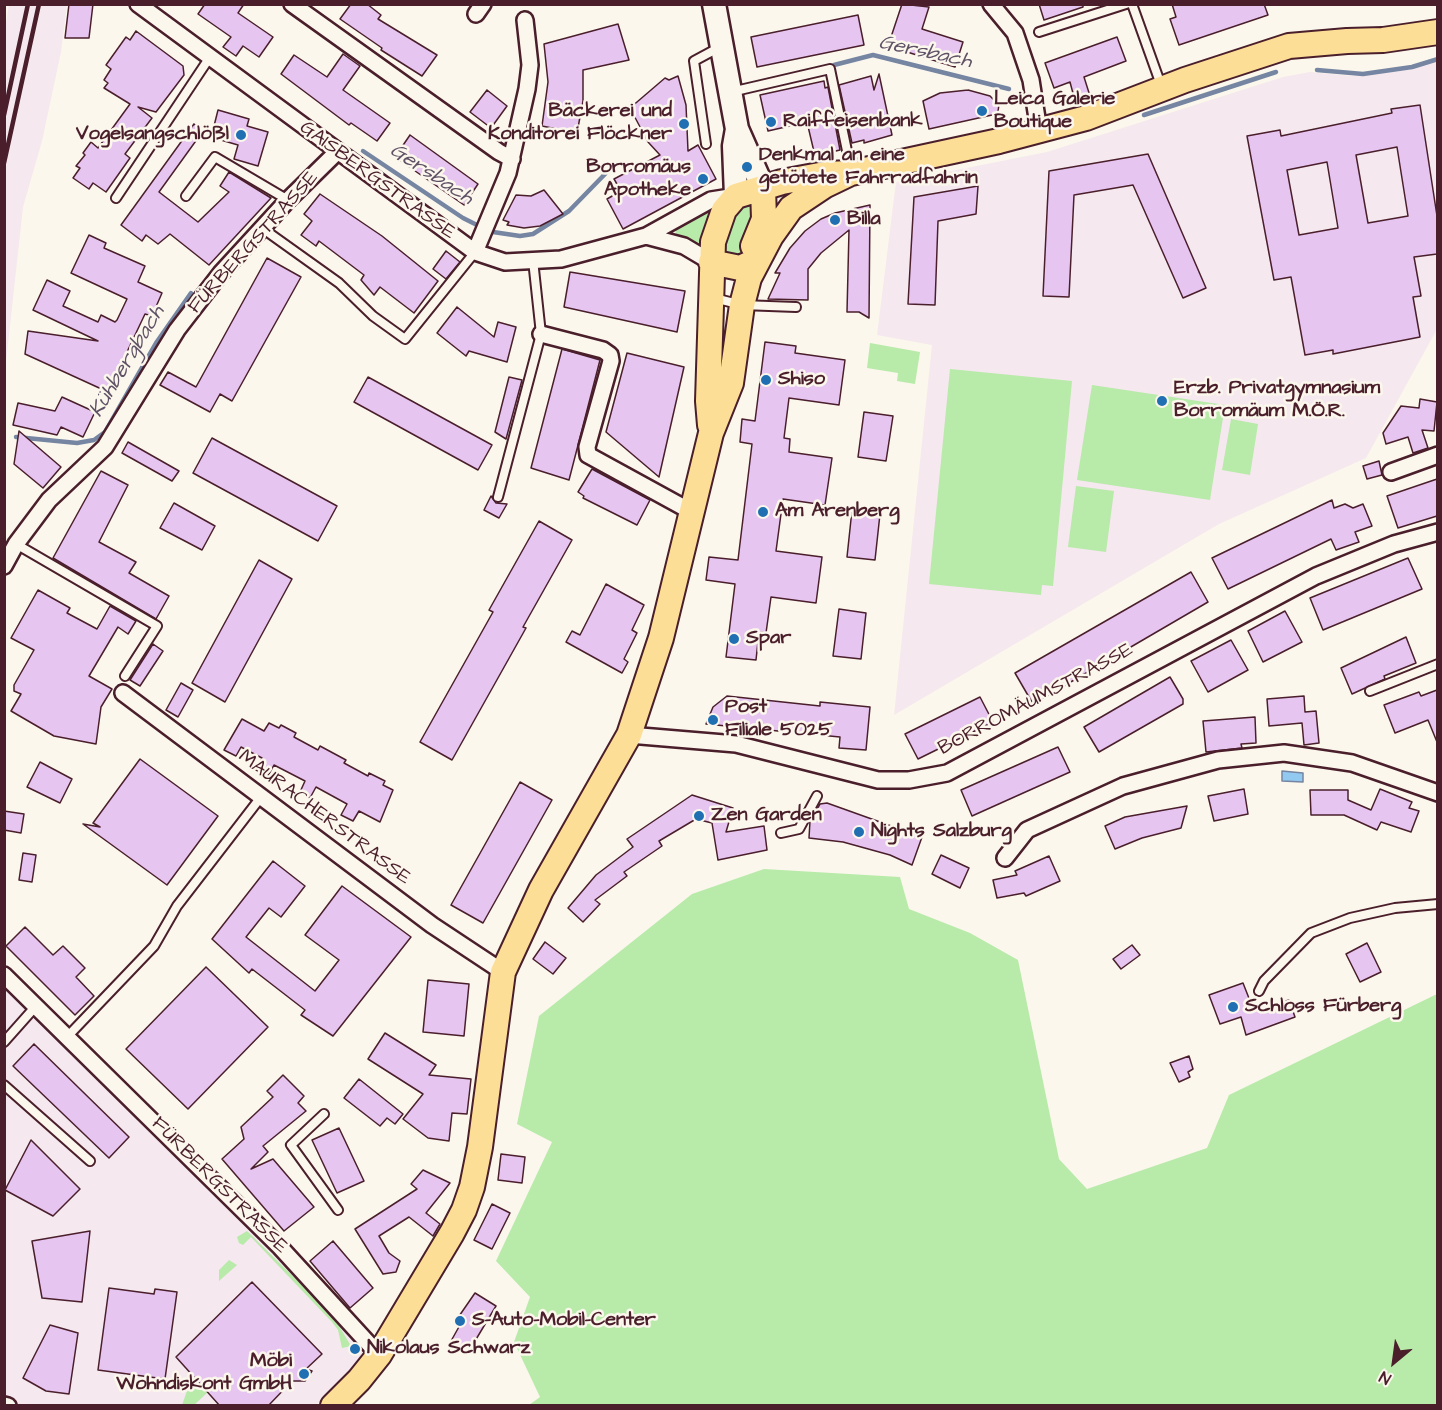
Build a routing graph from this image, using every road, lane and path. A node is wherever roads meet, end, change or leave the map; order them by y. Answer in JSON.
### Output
{"nodes":[{"id":1,"x":138,"y":4,"type":"edge"},
{"id":2,"x":292,"y":4,"type":"edge"},
{"id":3,"x":714,"y":4,"type":"edge"},
{"id":4,"x":991,"y":4,"type":"edge"},
{"id":5,"x":1126,"y":4,"type":"edge"},
{"id":6,"x":1132,"y":4,"type":"edge"},
{"id":7,"x":525,"y":20,"type":"dead end"},
{"id":8,"x":1039,"y":32,"type":"dead end"},
{"id":9,"x":1437,"y":32,"type":"edge"},
{"id":10,"x":721,"y":46,"type":"junction"},
{"id":11,"x":210,"y":57,"type":"junction"},
{"id":12,"x":1162,"y":89,"type":"junction"},
{"id":13,"x":730,"y":92,"type":"junction"},
{"id":14,"x":737,"y":129,"type":"junction"},
{"id":15,"x":1039,"y":131,"type":"junction"},
{"id":16,"x":706,"y":144,"type":"dead end"},
{"id":17,"x":337,"y":152,"type":"junction"},
{"id":18,"x":512,"y":159,"type":"junction"},
{"id":19,"x":851,"y":173,"type":"junction"},
{"id":20,"x":763,"y":188,"type":"junction"},
{"id":21,"x":186,"y":196,"type":"dead end"},
{"id":22,"x":736,"y":196,"type":"junction"},
{"id":23,"x":116,"y":198,"type":"dead end"},
{"id":24,"x":288,"y":200,"type":"junction"},
{"id":25,"x":262,"y":228,"type":"junction"},
{"id":26,"x":646,"y":236,"type":"junction"},
{"id":27,"x":476,"y":252,"type":"junction"},
{"id":28,"x":533,"y":260,"type":"junction"},
{"id":29,"x":711,"y":262,"type":"junction"},
{"id":30,"x":748,"y":264,"type":"junction"},
{"id":31,"x":727,"y":301,"type":"junction"},
{"id":32,"x":796,"y":307,"type":"dead end"},
{"id":33,"x":541,"y":334,"type":"junction"},
{"id":34,"x":711,"y":433,"type":"junction"},
{"id":35,"x":1437,"y":455,"type":"edge"},
{"id":36,"x":1391,"y":472,"type":"dead end"},
{"id":37,"x":498,"y":497,"type":"dead end"},
{"id":38,"x":692,"y":512,"type":"junction"},
{"id":39,"x":1437,"y":532,"type":"edge"},
{"id":40,"x":16,"y":544,"type":"junction"},
{"id":41,"x":4,"y":566,"type":"edge"},
{"id":42,"x":1437,"y":664,"type":"edge"},
{"id":43,"x":125,"y":676,"type":"dead end"},
{"id":44,"x":1370,"y":691,"type":"dead end"},
{"id":45,"x":123,"y":693,"type":"dead end"},
{"id":46,"x":629,"y":735,"type":"junction"},
{"id":47,"x":1437,"y":793,"type":"edge"},
{"id":48,"x":817,"y":796,"type":"dead end"},
{"id":49,"x":261,"y":797,"type":"junction"},
{"id":50,"x":781,"y":833,"type":"dead end"},
{"id":51,"x":1005,"y":858,"type":"dead end"},
{"id":52,"x":1437,"y":904,"type":"edge"},
{"id":53,"x":503,"y":972,"type":"junction"},
{"id":54,"x":4,"y":975,"type":"edge"},
{"id":55,"x":1259,"y":991,"type":"dead end"},
{"id":56,"x":36,"y":1006,"type":"junction"},
{"id":57,"x":67,"y":1037,"type":"junction"},
{"id":58,"x":4,"y":1041,"type":"edge"},
{"id":59,"x":4,"y":1084,"type":"edge"},
{"id":60,"x":324,"y":1113,"type":"dead end"},
{"id":61,"x":90,"y":1161,"type":"dead end"},
{"id":62,"x":338,"y":1210,"type":"dead end"},
{"id":63,"x":379,"y":1355,"type":"junction"},
{"id":64,"x":333,"y":1406,"type":"edge"}],
"edges":[{"from":1,"to":11,"type":"street","name":"GAISBERGSTRASSE"},
{"from":2,"to":18,"type":"street"},
{"from":3,"to":10,"type":"street"},
{"from":4,"to":15,"type":"street"},
{"from":5,"to":8,"type":"lane"},
{"from":6,"to":12,"type":"lane"},
{"from":7,"to":18,"type":"street"},
{"from":9,"to":12,"type":"main road","name":"GAISBERGSTRASSE"},
{"from":10,"to":13,"type":"street"},
{"from":10,"to":16,"type":"lane"},
{"from":11,"to":17,"type":"street","name":"GAISBERGSTRASSE"},
{"from":11,"to":23,"type":"lane"},
{"from":12,"to":15,"type":"main road","name":"GAISBERGSTRASSE"},
{"from":13,"to":14,"type":"street"},
{"from":13,"to":19,"type":"lane"},
{"from":14,"to":20,"type":"street"},
{"from":14,"to":22,"type":"street"},
{"from":15,"to":19,"type":"main road","name":"GAISBERGSTRASSE"},
{"from":17,"to":24,"type":"street","name":"FÜRBERGSTRASSE"},
{"from":17,"to":27,"type":"street","name":"GAISBERGSTRASSE"},
{"from":18,"to":27,"type":"street"},
{"from":19,"to":20,"type":"main road","name":"GAISBERGSTRASSE"},
{"from":19,"to":30,"type":"main road","name":"GAISBERGSTRASSE"},
{"from":20,"to":22,"type":"main road","name":"GAISBERGSTRASSE"},
{"from":20,"to":30,"type":"main road"},
{"from":21,"to":24,"type":"lane"},
{"from":22,"to":26,"type":"street","name":"GAISBERGSTRASSE"},
{"from":22,"to":29,"type":"main road"},
{"from":24,"to":25,"type":"street","name":"FÜRBERGSTRASSE"},
{"from":25,"to":27,"type":"lane"},
{"from":25,"to":40,"type":"street","name":"FÜRBERGSTRASSE"},
{"from":26,"to":28,"type":"street","name":"GAISBERGSTRASSE"},
{"from":26,"to":29,"type":"street","name":"GAISBERGSTRASSE"},
{"from":27,"to":28,"type":"street","name":"GAISBERGSTRASSE"},
{"from":28,"to":33,"type":"lane"},
{"from":29,"to":30,"type":"main road"},
{"from":29,"to":31,"type":"main road"},
{"from":30,"to":31,"type":"main road"},
{"from":31,"to":32,"type":"lane"},
{"from":31,"to":34,"type":"main road"},
{"from":31,"to":34,"type":"main road"},
{"from":33,"to":37,"type":"lane"},
{"from":33,"to":38,"type":"street"},
{"from":34,"to":38,"type":"main road"},
{"from":35,"to":36,"type":"street"},
{"from":38,"to":46,"type":"main road"},
{"from":39,"to":46,"type":"street","name":"BORROMÄUMSTRASSE"},
{"from":40,"to":41,"type":"street","name":"FÜRBERGSTRASSE"},
{"from":40,"to":43,"type":"lane"},
{"from":42,"to":44,"type":"lane"},
{"from":45,"to":49,"type":"street","name":"MAURACHERSTRASSE"},
{"from":46,"to":53,"type":"main road"},
{"from":47,"to":51,"type":"street"},
{"from":48,"to":50,"type":"lane"},
{"from":49,"to":53,"type":"street","name":"MAURACHERSTRASSE"},
{"from":49,"to":57,"type":"lane"},
{"from":52,"to":55,"type":"lane"},
{"from":53,"to":63,"type":"main road"},
{"from":54,"to":56,"type":"street","name":"FÜRBERGSTRASSE"},
{"from":56,"to":57,"type":"street","name":"FÜRBERGSTRASSE"},
{"from":56,"to":58,"type":"lane"},
{"from":57,"to":63,"type":"street","name":"FÜRBERGSTRASSE"},
{"from":59,"to":61,"type":"lane"},
{"from":60,"to":62,"type":"lane"},
{"from":63,"to":64,"type":"main road"}]}
